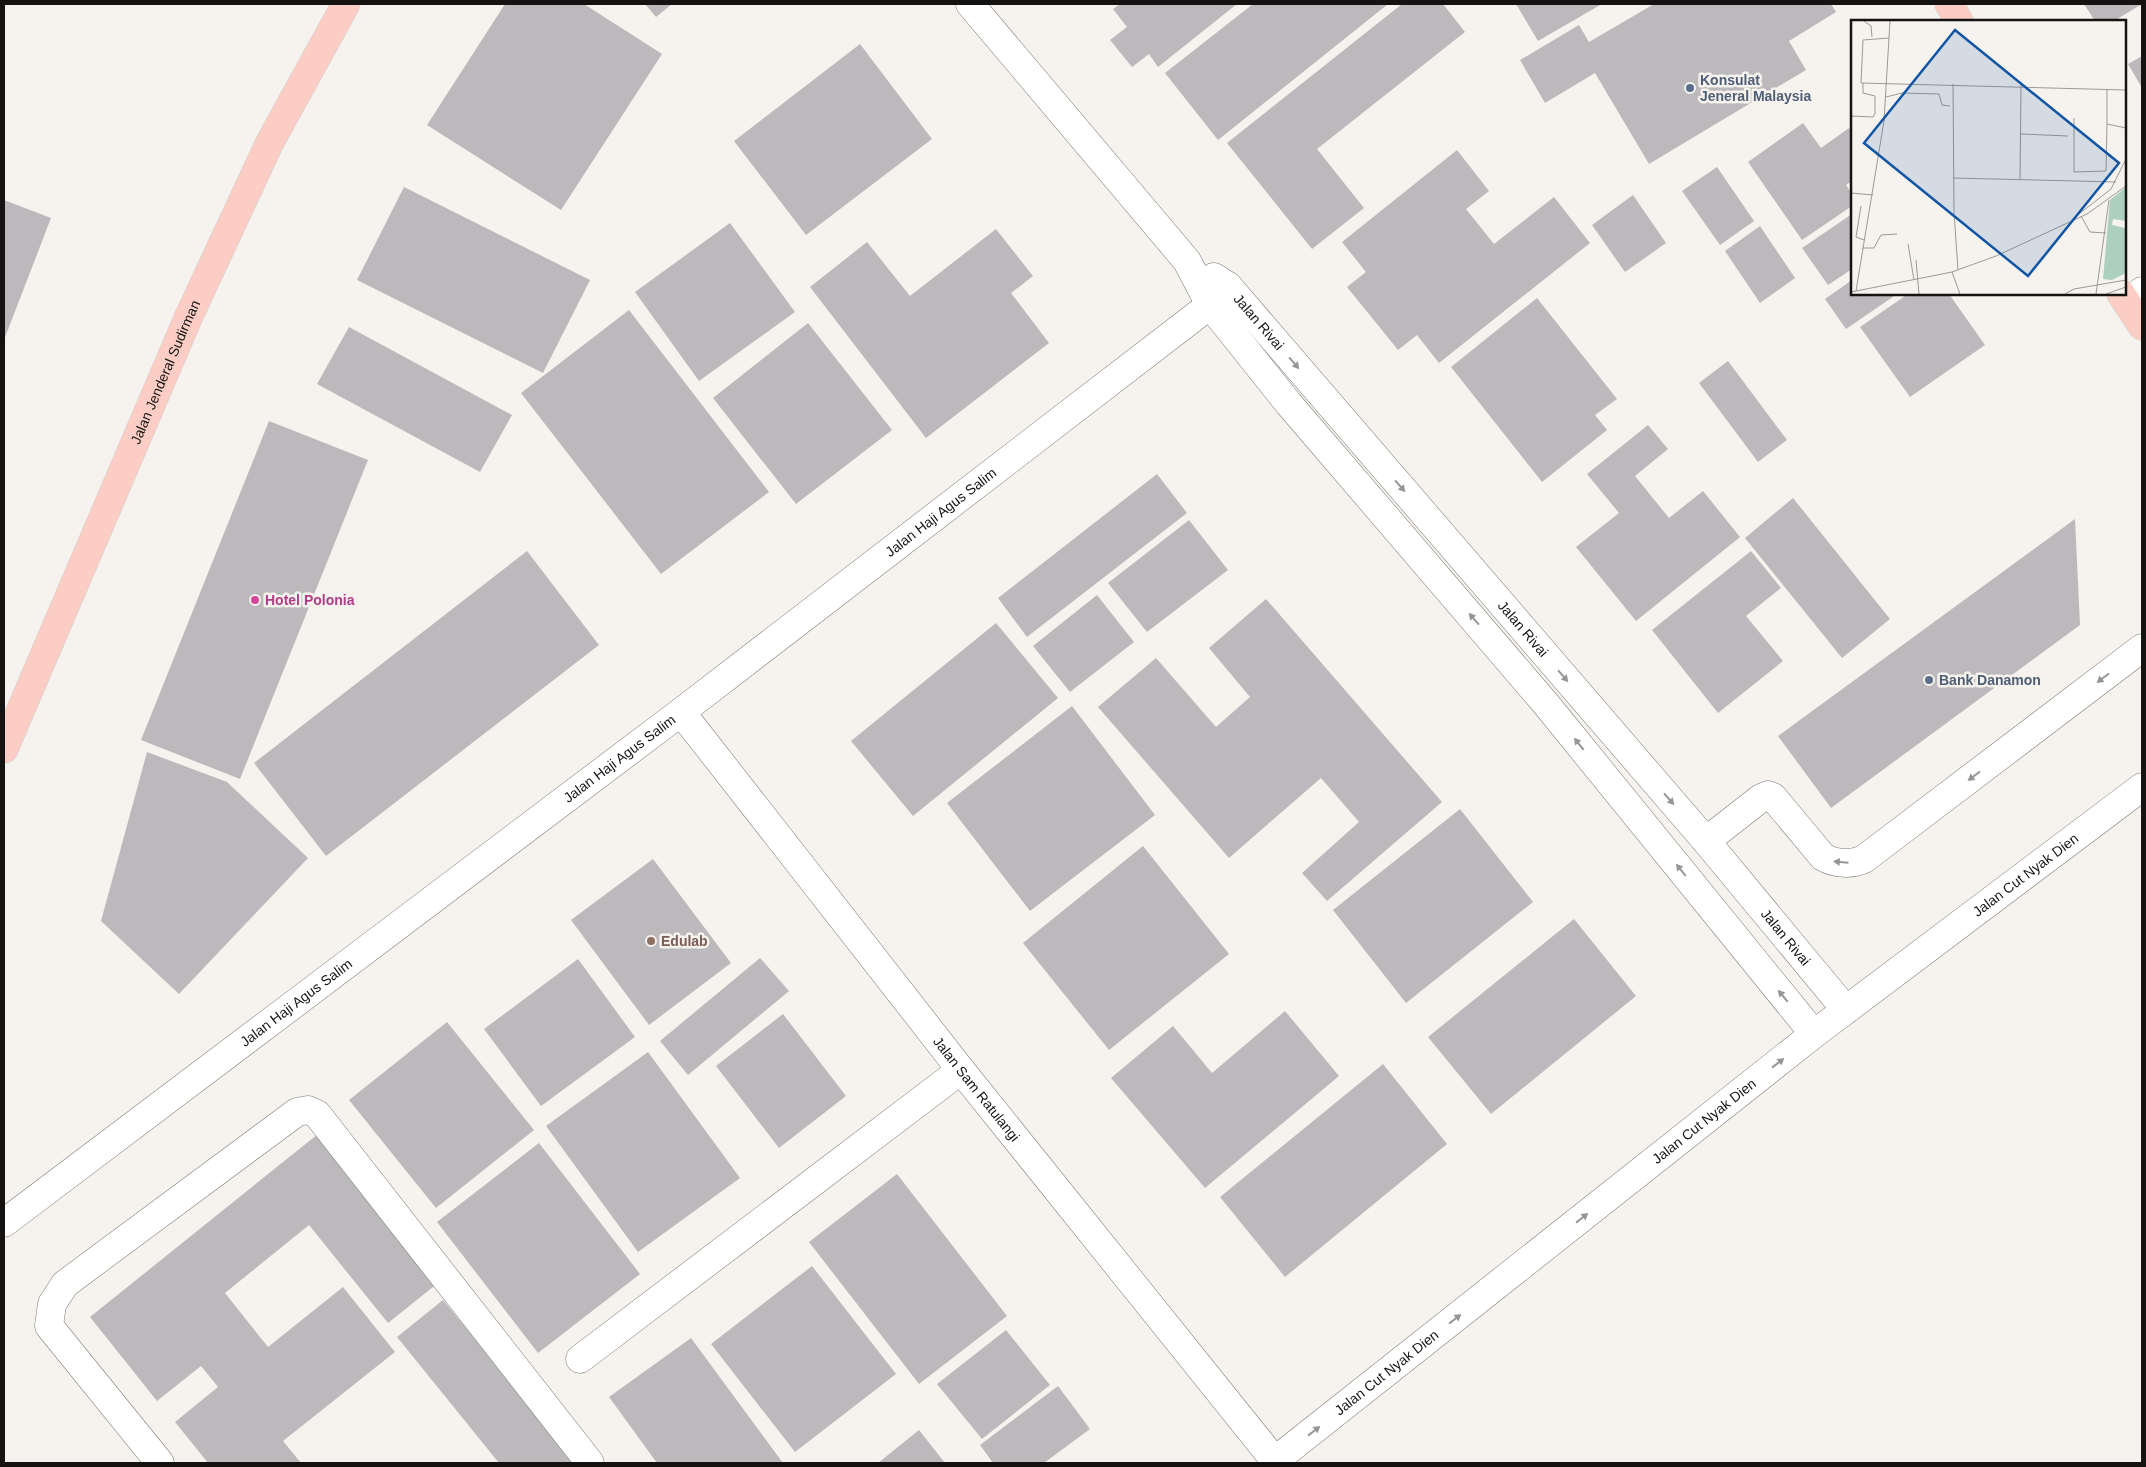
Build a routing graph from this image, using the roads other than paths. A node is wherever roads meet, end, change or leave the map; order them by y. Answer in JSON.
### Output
{"nodes":[{"id":1,"x":346,"y":4,"type":"edge"},
{"id":2,"x":970,"y":4,"type":"edge"},
{"id":3,"x":1949,"y":4,"type":"edge"},
{"id":4,"x":1958,"y":20,"type":"edge"},
{"id":5,"x":1219,"y":296,"type":"junction"},
{"id":6,"x":2130,"y":296,"type":"edge"},
{"id":7,"x":2142,"y":326,"type":"edge"},
{"id":8,"x":2142,"y":648,"type":"edge"},
{"id":9,"x":681,"y":712,"type":"junction"},
{"id":10,"x":4,"y":749,"type":"edge"},
{"id":11,"x":2142,"y":787,"type":"edge"},
{"id":12,"x":1706,"y":841,"type":"junction"},
{"id":13,"x":1846,"y":1010,"type":"junction"},
{"id":14,"x":1814,"y":1034,"type":"junction"},
{"id":15,"x":961,"y":1070,"type":"junction"},
{"id":16,"x":4,"y":1224,"type":"edge"},
{"id":17,"x":580,"y":1358,"type":"dead end"},
{"id":18,"x":1274,"y":1462,"type":"edge"},
{"id":19,"x":160,"y":1463,"type":"edge"},
{"id":20,"x":590,"y":1463,"type":"edge"}],
"edges":[{"from":1,"to":10,"type":"main road","name":"Jalan Jenderal Sudirman"},
{"from":2,"to":5,"type":"street","name":"Jalan Rivai"},
{"from":3,"to":4,"type":"main road"},
{"from":5,"to":9,"type":"street","name":"Jalan Haji Agus Salim"},
{"from":5,"to":12,"type":"street","name":"Jalan Rivai","one_way":true},
{"from":14,"to":5,"type":"street","name":"Jalan Rivai","one_way":true},
{"from":6,"to":7,"type":"main road"},
{"from":8,"to":12,"type":"street","one_way":true},
{"from":9,"to":15,"type":"street","name":"Jalan Sam Ratulangi"},
{"from":9,"to":16,"type":"street","name":"Jalan Haji Agus Salim"},
{"from":11,"to":13,"type":"street","name":"Jalan Cut Nyak Dien"},
{"from":12,"to":13,"type":"street","name":"Jalan Rivai"},
{"from":13,"to":14,"type":"street","name":"Jalan Cut Nyak Dien"},
{"from":18,"to":14,"type":"street","name":"Jalan Cut Nyak Dien","one_way":true},
{"from":15,"to":17,"type":"street"},
{"from":15,"to":18,"type":"street","name":"Jalan Sam Ratulangi"},
{"from":19,"to":20,"type":"street"}]}
